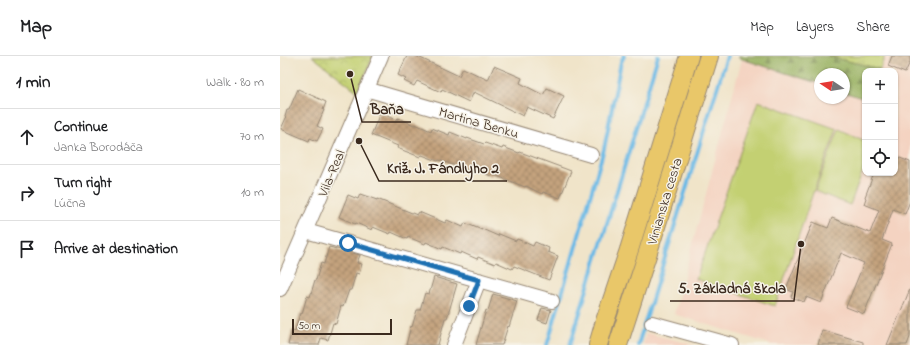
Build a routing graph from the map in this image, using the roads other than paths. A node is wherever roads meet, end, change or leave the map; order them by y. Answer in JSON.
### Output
{"nodes":[{"id":1,"x":381,"y":56,"type":"edge"},
{"id":2,"x":689,"y":56,"type":"edge"},
{"id":3,"x":709,"y":56,"type":"edge"},
{"id":4,"x":366,"y":89,"type":"junction"},
{"id":5,"x":591,"y":155,"type":"dead end"},
{"id":6,"x":306,"y":231,"type":"junction"},
{"id":7,"x":479,"y":280,"type":"junction"},
{"id":8,"x":280,"y":289,"type":"edge"},
{"id":9,"x":552,"y":301,"type":"dead end"},
{"id":10,"x":652,"y":323,"type":"dead end"},
{"id":11,"x":454,"y":345,"type":"edge"},
{"id":12,"x":598,"y":345,"type":"edge"},
{"id":13,"x":618,"y":345,"type":"edge"},
{"id":14,"x":732,"y":345,"type":"edge"}],
"edges":[{"from":1,"to":4,"type":"street","name":"Vila-Real"},
{"from":2,"to":12,"type":"main road","name":"Vinianska cesta"},
{"from":3,"to":13,"type":"main road","name":"Vinianska cesta"},
{"from":4,"to":5,"type":"street","name":"Martina Benku"},
{"from":4,"to":6,"type":"street","name":"Vila-Real"},
{"from":6,"to":7,"type":"street"},
{"from":6,"to":8,"type":"street","name":"Vila-Real"},
{"from":7,"to":9,"type":"street"},
{"from":7,"to":11,"type":"street"},
{"from":10,"to":14,"type":"street"}]}
